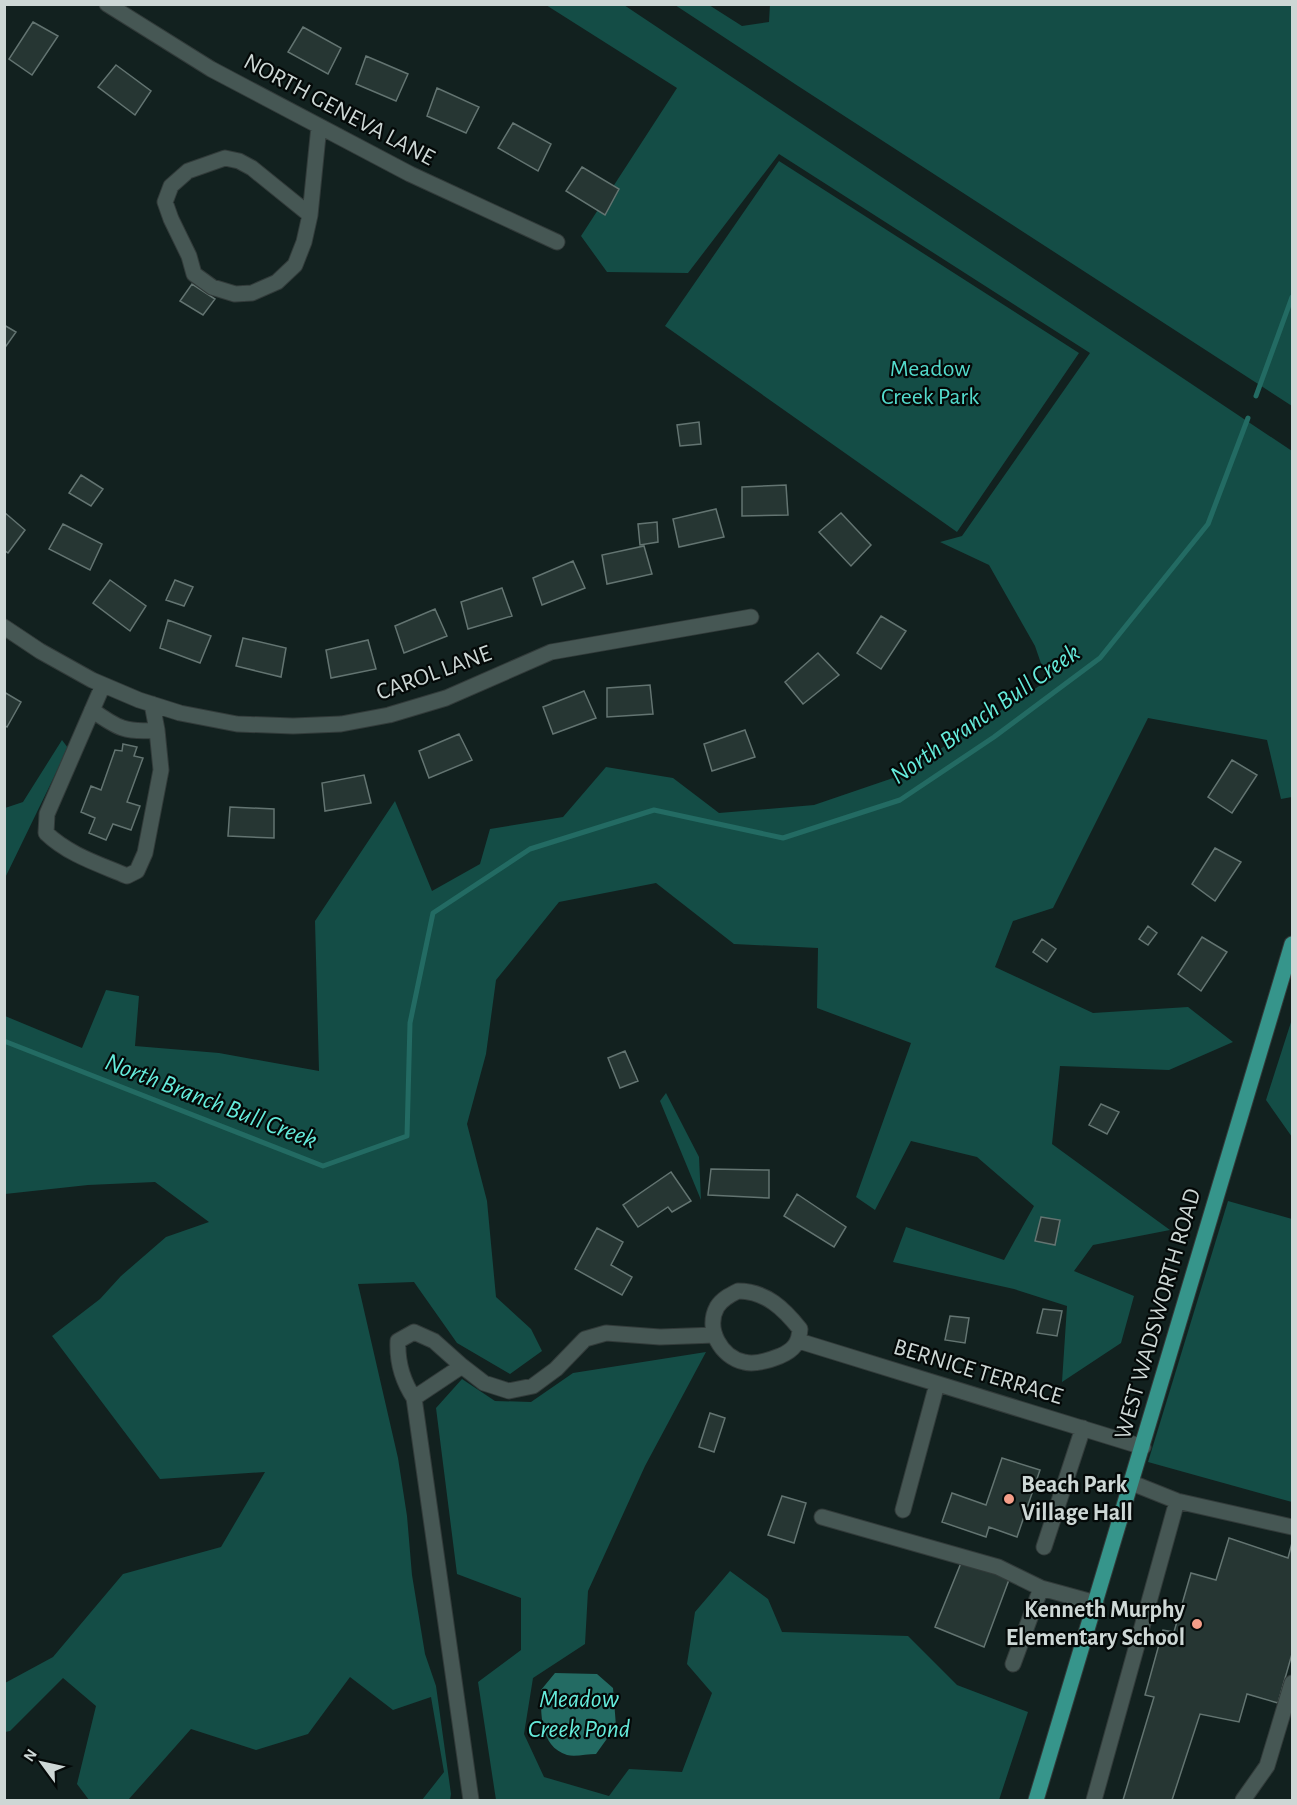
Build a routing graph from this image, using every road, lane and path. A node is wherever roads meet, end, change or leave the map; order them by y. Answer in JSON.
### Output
{"nodes":[{"id":1,"x":107,"y":4,"type":"edge"},
{"id":2,"x":319,"y":126,"type":"junction"},
{"id":3,"x":310,"y":214,"type":"junction"},
{"id":4,"x":557,"y":242,"type":"dead end"},
{"id":5,"x":751,"y":616,"type":"dead end"},
{"id":6,"x":4,"y":627,"type":"edge"},
{"id":7,"x":103,"y":685,"type":"junction"},
{"id":8,"x":152,"y":705,"type":"junction"},
{"id":9,"x":92,"y":710,"type":"junction"},
{"id":10,"x":158,"y":730,"type":"junction"},
{"id":11,"x":1293,"y":944,"type":"edge"},
{"id":12,"x":715,"y":1335,"type":"junction"},
{"id":13,"x":799,"y":1341,"type":"junction"},
{"id":14,"x":462,"y":1366,"type":"junction"},
{"id":15,"x":937,"y":1384,"type":"junction"},
{"id":16,"x":414,"y":1398,"type":"junction"},
{"id":17,"x":1083,"y":1428,"type":"junction"},
{"id":18,"x":1143,"y":1447,"type":"junction"},
{"id":19,"x":1132,"y":1483,"type":"junction"},
{"id":20,"x":1176,"y":1501,"type":"junction"},
{"id":21,"x":903,"y":1510,"type":"dead end"},
{"id":22,"x":822,"y":1517,"type":"dead end"},
{"id":23,"x":1293,"y":1527,"type":"edge"},
{"id":24,"x":1044,"y":1547,"type":"dead end"},
{"id":25,"x":1041,"y":1588,"type":"junction"},
{"id":26,"x":1096,"y":1603,"type":"junction"},
{"id":27,"x":1013,"y":1664,"type":"dead end"},
{"id":28,"x":1293,"y":1683,"type":"edge"},
{"id":29,"x":471,"y":1800,"type":"edge"},
{"id":30,"x":1036,"y":1800,"type":"edge"},
{"id":31,"x":1094,"y":1800,"type":"edge"},
{"id":32,"x":1243,"y":1800,"type":"edge"}],
"edges":[{"from":1,"to":2,"type":"street","name":"NORTH GENEVA LANE"},
{"from":2,"to":3,"type":"street"},
{"from":2,"to":4,"type":"street","name":"NORTH GENEVA LANE"},
{"from":3,"to":3,"type":"street"},
{"from":5,"to":8,"type":"street","name":"CAROL LANE"},
{"from":6,"to":7,"type":"street","name":"CAROL LANE"},
{"from":7,"to":8,"type":"street","name":"CAROL LANE"},
{"from":7,"to":9,"type":"street"},
{"from":8,"to":10,"type":"street"},
{"from":9,"to":10,"type":"street"},
{"from":9,"to":10,"type":"street"},
{"from":11,"to":18,"type":"main road","name":"WEST WADSWORTH ROAD"},
{"from":12,"to":13,"type":"street"},
{"from":12,"to":13,"type":"street"},
{"from":12,"to":14,"type":"street"},
{"from":13,"to":15,"type":"street","name":"BERNICE TERRACE"},
{"from":14,"to":16,"type":"street"},
{"from":14,"to":16,"type":"street"},
{"from":15,"to":17,"type":"street","name":"BERNICE TERRACE"},
{"from":15,"to":21,"type":"street"},
{"from":16,"to":29,"type":"street"},
{"from":17,"to":18,"type":"street","name":"BERNICE TERRACE"},
{"from":17,"to":24,"type":"street"},
{"from":18,"to":19,"type":"main road","name":"WEST WADSWORTH ROAD"},
{"from":19,"to":20,"type":"street"},
{"from":19,"to":26,"type":"main road","name":"WEST WADSWORTH ROAD"},
{"from":20,"to":23,"type":"street"},
{"from":20,"to":31,"type":"street"},
{"from":22,"to":25,"type":"street"},
{"from":25,"to":26,"type":"street"},
{"from":25,"to":27,"type":"street"},
{"from":26,"to":30,"type":"main road","name":"WEST WADSWORTH ROAD"},
{"from":28,"to":32,"type":"street"}]}
